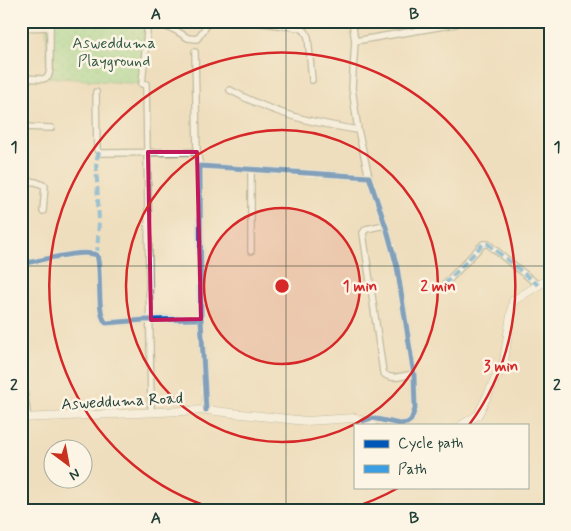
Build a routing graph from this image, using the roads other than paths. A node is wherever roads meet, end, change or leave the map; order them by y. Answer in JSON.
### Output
{"nodes":[{"id":1,"x":148,"y":21,"type":"edge"},
{"id":2,"x":206,"y":21,"type":"edge"},
{"id":3,"x":248,"y":21,"type":"edge"},
{"id":4,"x":352,"y":21,"type":"edge"},
{"id":5,"x":455,"y":21,"type":"edge"},
{"id":6,"x":50,"y":24,"type":"edge"},
{"id":7,"x":21,"y":28,"type":"edge"},
{"id":8,"x":355,"y":41,"type":"junction"},
{"id":9,"x":195,"y":52,"type":"dead end"},
{"id":10,"x":21,"y":78,"type":"edge"},
{"id":11,"x":312,"y":80,"type":"dead end"},
{"id":12,"x":230,"y":90,"type":"dead end"},
{"id":13,"x":96,"y":92,"type":"dead end"},
{"id":14,"x":21,"y":127,"type":"edge"},
{"id":15,"x":51,"y":128,"type":"dead end"},
{"id":16,"x":358,"y":130,"type":"junction"},
{"id":17,"x":148,"y":152,"type":"junction"},
{"id":18,"x":197,"y":152,"type":"junction"},
{"id":19,"x":200,"y":166,"type":"junction"},
{"id":20,"x":251,"y":169,"type":"junction"},
{"id":21,"x":369,"y":177,"type":"junction"},
{"id":22,"x":21,"y":181,"type":"edge"},
{"id":23,"x":43,"y":211,"type":"dead end"},
{"id":24,"x":385,"y":224,"type":"junction"},
{"id":25,"x":251,"y":251,"type":"dead end"},
{"id":26,"x":21,"y":264,"type":"edge"},
{"id":27,"x":550,"y":278,"type":"edge"},
{"id":28,"x":444,"y":284,"type":"dead end"},
{"id":29,"x":538,"y":285,"type":"junction"},
{"id":30,"x":201,"y":319,"type":"junction"},
{"id":31,"x":151,"y":320,"type":"junction"},
{"id":32,"x":21,"y":372,"type":"edge"},
{"id":33,"x":414,"y":374,"type":"junction"},
{"id":34,"x":151,"y":410,"type":"dead end"},
{"id":35,"x":206,"y":410,"type":"junction"},
{"id":36,"x":25,"y":418,"type":"edge"},
{"id":37,"x":363,"y":421,"type":"junction"},
{"id":38,"x":370,"y":424,"type":"edge"},
{"id":39,"x":464,"y":424,"type":"edge"}],
"edges":[{"from":1,"to":2,"type":"street"},
{"from":1,"to":17,"type":"street"},
{"from":3,"to":11,"type":"street"},
{"from":4,"to":8,"type":"street"},
{"from":5,"to":8,"type":"street"},
{"from":6,"to":7,"type":"street"},
{"from":6,"to":10,"type":"street"},
{"from":8,"to":16,"type":"street"},
{"from":9,"to":18,"type":"street"},
{"from":12,"to":16,"type":"street"},
{"from":13,"to":17,"type":"street"},
{"from":14,"to":15,"type":"street"},
{"from":16,"to":21,"type":"street"},
{"from":17,"to":18,"type":"street"},
{"from":17,"to":31,"type":"street"},
{"from":18,"to":19,"type":"street"},
{"from":19,"to":20,"type":"street"},
{"from":19,"to":30,"type":"street"},
{"from":20,"to":21,"type":"street"},
{"from":20,"to":25,"type":"street"},
{"from":21,"to":24,"type":"street"},
{"from":22,"to":23,"type":"street"},
{"from":24,"to":33,"type":"street"},
{"from":24,"to":33,"type":"street"},
{"from":26,"to":31,"type":"street"},
{"from":27,"to":29,"type":"street"},
{"from":28,"to":29,"type":"street"},
{"from":29,"to":39,"type":"street"},
{"from":30,"to":31,"type":"street"},
{"from":30,"to":35,"type":"street"},
{"from":31,"to":34,"type":"street"},
{"from":32,"to":36,"type":"street"},
{"from":33,"to":37,"type":"street"},
{"from":35,"to":36,"type":"street","name":"Aswedduma Road"},
{"from":35,"to":37,"type":"street","name":"Aswedduma Road"},
{"from":37,"to":38,"type":"street","name":"Aswedduma Road"}]}
